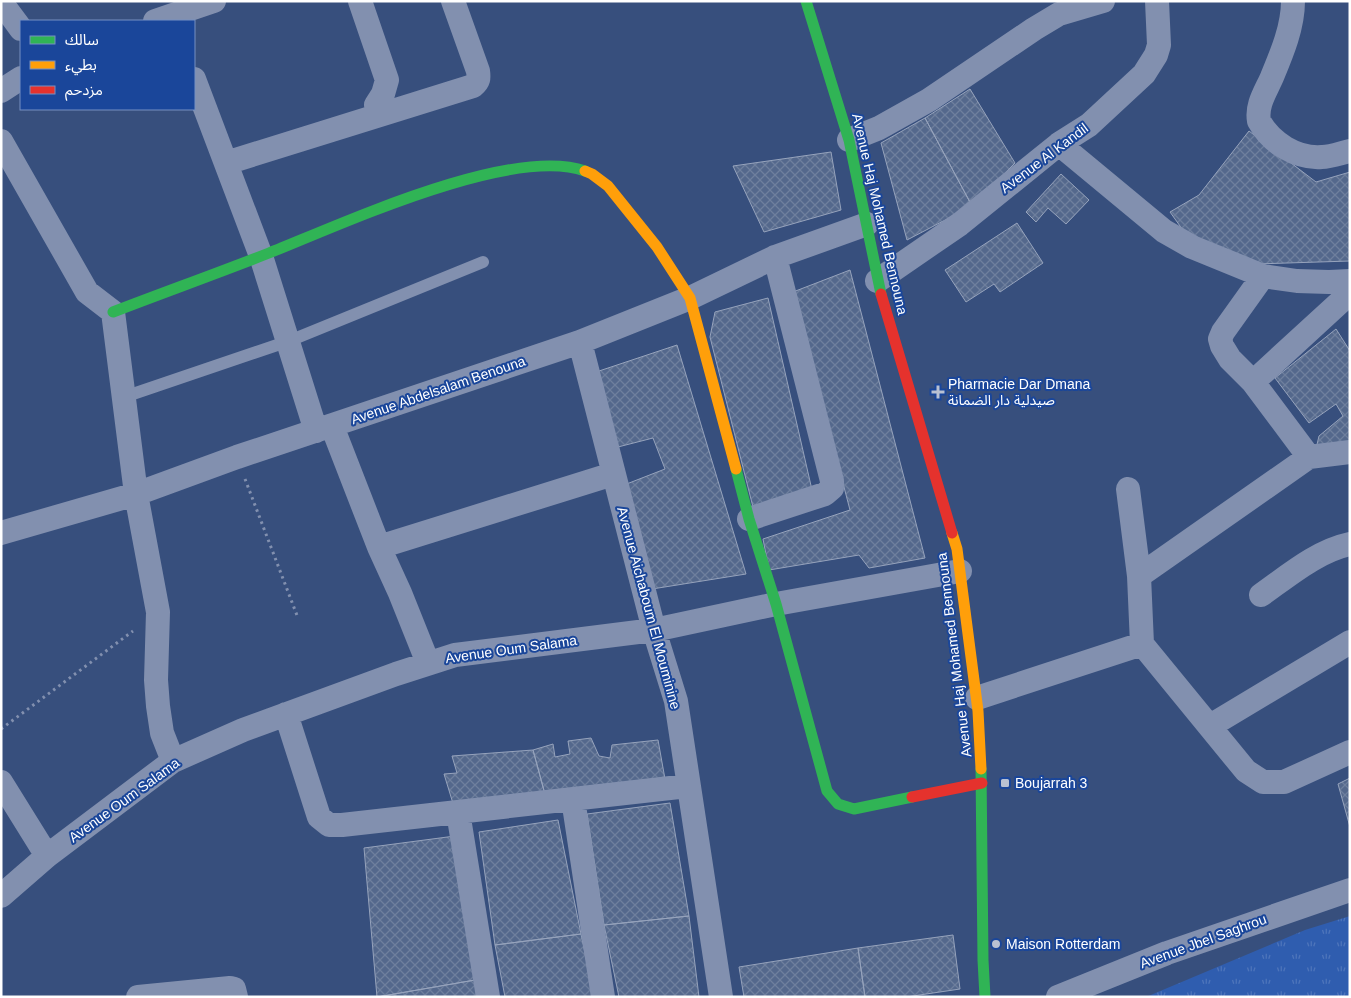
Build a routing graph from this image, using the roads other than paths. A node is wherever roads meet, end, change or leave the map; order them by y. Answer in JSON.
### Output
{"nodes":[{"id":1,"x":214,"y":1,"type":"edge"},
{"id":2,"x":360,"y":1,"type":"edge"},
{"id":3,"x":453,"y":1,"type":"edge"},
{"id":4,"x":806,"y":1,"type":"edge"},
{"id":5,"x":1104,"y":1,"type":"edge"},
{"id":6,"x":1157,"y":1,"type":"edge"},
{"id":7,"x":1293,"y":1,"type":"edge"},
{"id":8,"x":1,"y":2,"type":"edge"},
{"id":9,"x":165,"y":20,"type":"edge"},
{"id":10,"x":20,"y":27,"type":"edge"},
{"id":11,"x":20,"y":79,"type":"edge"},
{"id":12,"x":195,"y":82,"type":"edge"},
{"id":13,"x":1,"y":91,"type":"edge"},
{"id":14,"x":378,"y":116,"type":"junction"},
{"id":15,"x":849,"y":140,"type":"junction"},
{"id":16,"x":1,"y":141,"type":"edge"},
{"id":17,"x":1059,"y":144,"type":"junction"},
{"id":18,"x":1350,"y":151,"type":"edge"},
{"id":19,"x":226,"y":163,"type":"junction"},
{"id":20,"x":867,"y":224,"type":"junction"},
{"id":21,"x":261,"y":256,"type":"junction"},
{"id":22,"x":775,"y":257,"type":"junction"},
{"id":23,"x":483,"y":262,"type":"dead end"},
{"id":24,"x":1263,"y":276,"type":"junction"},
{"id":25,"x":877,"y":281,"type":"junction"},
{"id":26,"x":1350,"y":281,"type":"edge"},
{"id":27,"x":1350,"y":293,"type":"edge"},
{"id":28,"x":690,"y":298,"type":"junction"},
{"id":29,"x":113,"y":312,"type":"junction"},
{"id":30,"x":289,"y":341,"type":"junction"},
{"id":31,"x":580,"y":342,"type":"junction"},
{"id":32,"x":1253,"y":382,"type":"junction"},
{"id":33,"x":124,"y":397,"type":"junction"},
{"id":34,"x":324,"y":429,"type":"junction"},
{"id":35,"x":1350,"y":452,"type":"edge"},
{"id":36,"x":1309,"y":457,"type":"junction"},
{"id":37,"x":613,"y":474,"type":"junction"},
{"id":38,"x":1128,"y":489,"type":"dead end"},
{"id":39,"x":136,"y":494,"type":"junction"},
{"id":40,"x":749,"y":519,"type":"junction"},
{"id":41,"x":1,"y":533,"type":"edge"},
{"id":42,"x":1350,"y":544,"type":"edge"},
{"id":43,"x":379,"y":547,"type":"junction"},
{"id":44,"x":960,"y":571,"type":"junction"},
{"id":45,"x":1139,"y":576,"type":"junction"},
{"id":46,"x":1261,"y":595,"type":"dead end"},
{"id":47,"x":776,"y":604,"type":"junction"},
{"id":48,"x":654,"y":630,"type":"junction"},
{"id":49,"x":1350,"y":642,"type":"edge"},
{"id":50,"x":1142,"y":644,"type":"junction"},
{"id":51,"x":428,"y":664,"type":"junction"},
{"id":52,"x":977,"y":698,"type":"junction"},
{"id":53,"x":286,"y":714,"type":"junction"},
{"id":54,"x":1210,"y":726,"type":"junction"},
{"id":55,"x":1350,"y":752,"type":"edge"},
{"id":56,"x":173,"y":761,"type":"junction"},
{"id":57,"x":1,"y":782,"type":"edge"},
{"id":58,"x":982,"y":783,"type":"junction"},
{"id":59,"x":688,"y":786,"type":"junction"},
{"id":60,"x":573,"y":799,"type":"junction"},
{"id":61,"x":458,"y":812,"type":"junction"},
{"id":62,"x":47,"y":856,"type":"junction"},
{"id":63,"x":1350,"y":890,"type":"edge"},
{"id":64,"x":1,"y":896,"type":"edge"},
{"id":65,"x":138,"y":997,"type":"edge"},
{"id":66,"x":236,"y":997,"type":"edge"},
{"id":67,"x":488,"y":997,"type":"edge"},
{"id":68,"x":603,"y":997,"type":"edge"},
{"id":69,"x":721,"y":997,"type":"edge"},
{"id":70,"x":984,"y":997,"type":"edge"},
{"id":71,"x":1058,"y":997,"type":"edge"}],
"edges":[{"from":1,"to":9,"type":"street"},
{"from":2,"to":14,"type":"street"},
{"from":3,"to":14,"type":"street"},
{"from":4,"to":15,"type":"street","name":"Avenue Haj Mohamed Bennouna"},
{"from":5,"to":15,"type":"street"},
{"from":6,"to":17,"type":"street","name":"Avenue Al Kandil"},
{"from":7,"to":18,"type":"street"},
{"from":8,"to":10,"type":"street"},
{"from":11,"to":13,"type":"street"},
{"from":12,"to":19,"type":"street"},
{"from":14,"to":19,"type":"street"},
{"from":15,"to":20,"type":"street","name":"Avenue Haj Mohamed Bennouna"},
{"from":16,"to":29,"type":"street"},
{"from":17,"to":24,"type":"street"},
{"from":17,"to":25,"type":"street","name":"Avenue Al Kandil"},
{"from":19,"to":21,"type":"street"},
{"from":20,"to":22,"type":"street","name":"Avenue Abdelsalam Benouna"},
{"from":20,"to":25,"type":"street","name":"Avenue Haj Mohamed Bennouna"},
{"from":21,"to":28,"type":"street"},
{"from":21,"to":29,"type":"street"},
{"from":21,"to":30,"type":"street"},
{"from":22,"to":28,"type":"street","name":"Avenue Abdelsalam Benouna"},
{"from":22,"to":40,"type":"street"},
{"from":23,"to":30,"type":"lane"},
{"from":24,"to":26,"type":"street"},
{"from":24,"to":32,"type":"street"},
{"from":25,"to":44,"type":"street","name":"Avenue Haj Mohamed Bennouna"},
{"from":27,"to":32,"type":"street"},
{"from":28,"to":31,"type":"street","name":"Avenue Abdelsalam Benouna"},
{"from":28,"to":40,"type":"street"},
{"from":29,"to":33,"type":"street"},
{"from":30,"to":33,"type":"lane"},
{"from":30,"to":34,"type":"street"},
{"from":31,"to":34,"type":"street","name":"Avenue Abdelsalam Benouna"},
{"from":31,"to":37,"type":"street","name":"Avenue Aichaboum El Mouminine"},
{"from":32,"to":36,"type":"street"},
{"from":33,"to":39,"type":"street"},
{"from":34,"to":39,"type":"street","name":"Avenue Abdelsalam Benouna"},
{"from":34,"to":43,"type":"street"},
{"from":35,"to":36,"type":"street"},
{"from":36,"to":45,"type":"street"},
{"from":37,"to":43,"type":"street"},
{"from":37,"to":48,"type":"street","name":"Avenue Aichaboum El Mouminine"},
{"from":38,"to":45,"type":"street"},
{"from":39,"to":41,"type":"street","name":"Avenue Abdelsalam Benouna"},
{"from":39,"to":56,"type":"street"},
{"from":40,"to":47,"type":"street"},
{"from":42,"to":46,"type":"street"},
{"from":43,"to":51,"type":"street"},
{"from":44,"to":47,"type":"street","name":"Avenue Oum Salama"},
{"from":44,"to":52,"type":"street","name":"Avenue Haj Mohamed Bennouna"},
{"from":45,"to":50,"type":"street"},
{"from":47,"to":48,"type":"street","name":"Avenue Oum Salama"},
{"from":47,"to":58,"type":"street"},
{"from":48,"to":51,"type":"street","name":"Avenue Oum Salama"},
{"from":48,"to":59,"type":"street","name":"Avenue Aichaboum El Mouminine"},
{"from":49,"to":54,"type":"street"},
{"from":50,"to":52,"type":"street"},
{"from":50,"to":54,"type":"street"},
{"from":51,"to":53,"type":"street","name":"Avenue Oum Salama"},
{"from":52,"to":58,"type":"street","name":"Avenue Haj Mohamed Bennouna"},
{"from":53,"to":56,"type":"street","name":"Avenue Oum Salama"},
{"from":53,"to":61,"type":"street"},
{"from":54,"to":55,"type":"street"},
{"from":56,"to":62,"type":"street","name":"Avenue Oum Salama"},
{"from":57,"to":62,"type":"street"},
{"from":58,"to":70,"type":"street","name":"Avenue Haj Mohamed Bennouna"},
{"from":59,"to":60,"type":"street"},
{"from":59,"to":69,"type":"street","name":"Avenue Aichaboum El Mouminine"},
{"from":60,"to":61,"type":"street"},
{"from":60,"to":68,"type":"street"},
{"from":61,"to":67,"type":"street"},
{"from":62,"to":64,"type":"street","name":"Avenue Oum Salama"},
{"from":63,"to":71,"type":"street","name":"Avenue Jbel Saghrou"},
{"from":65,"to":66,"type":"street"}]}
